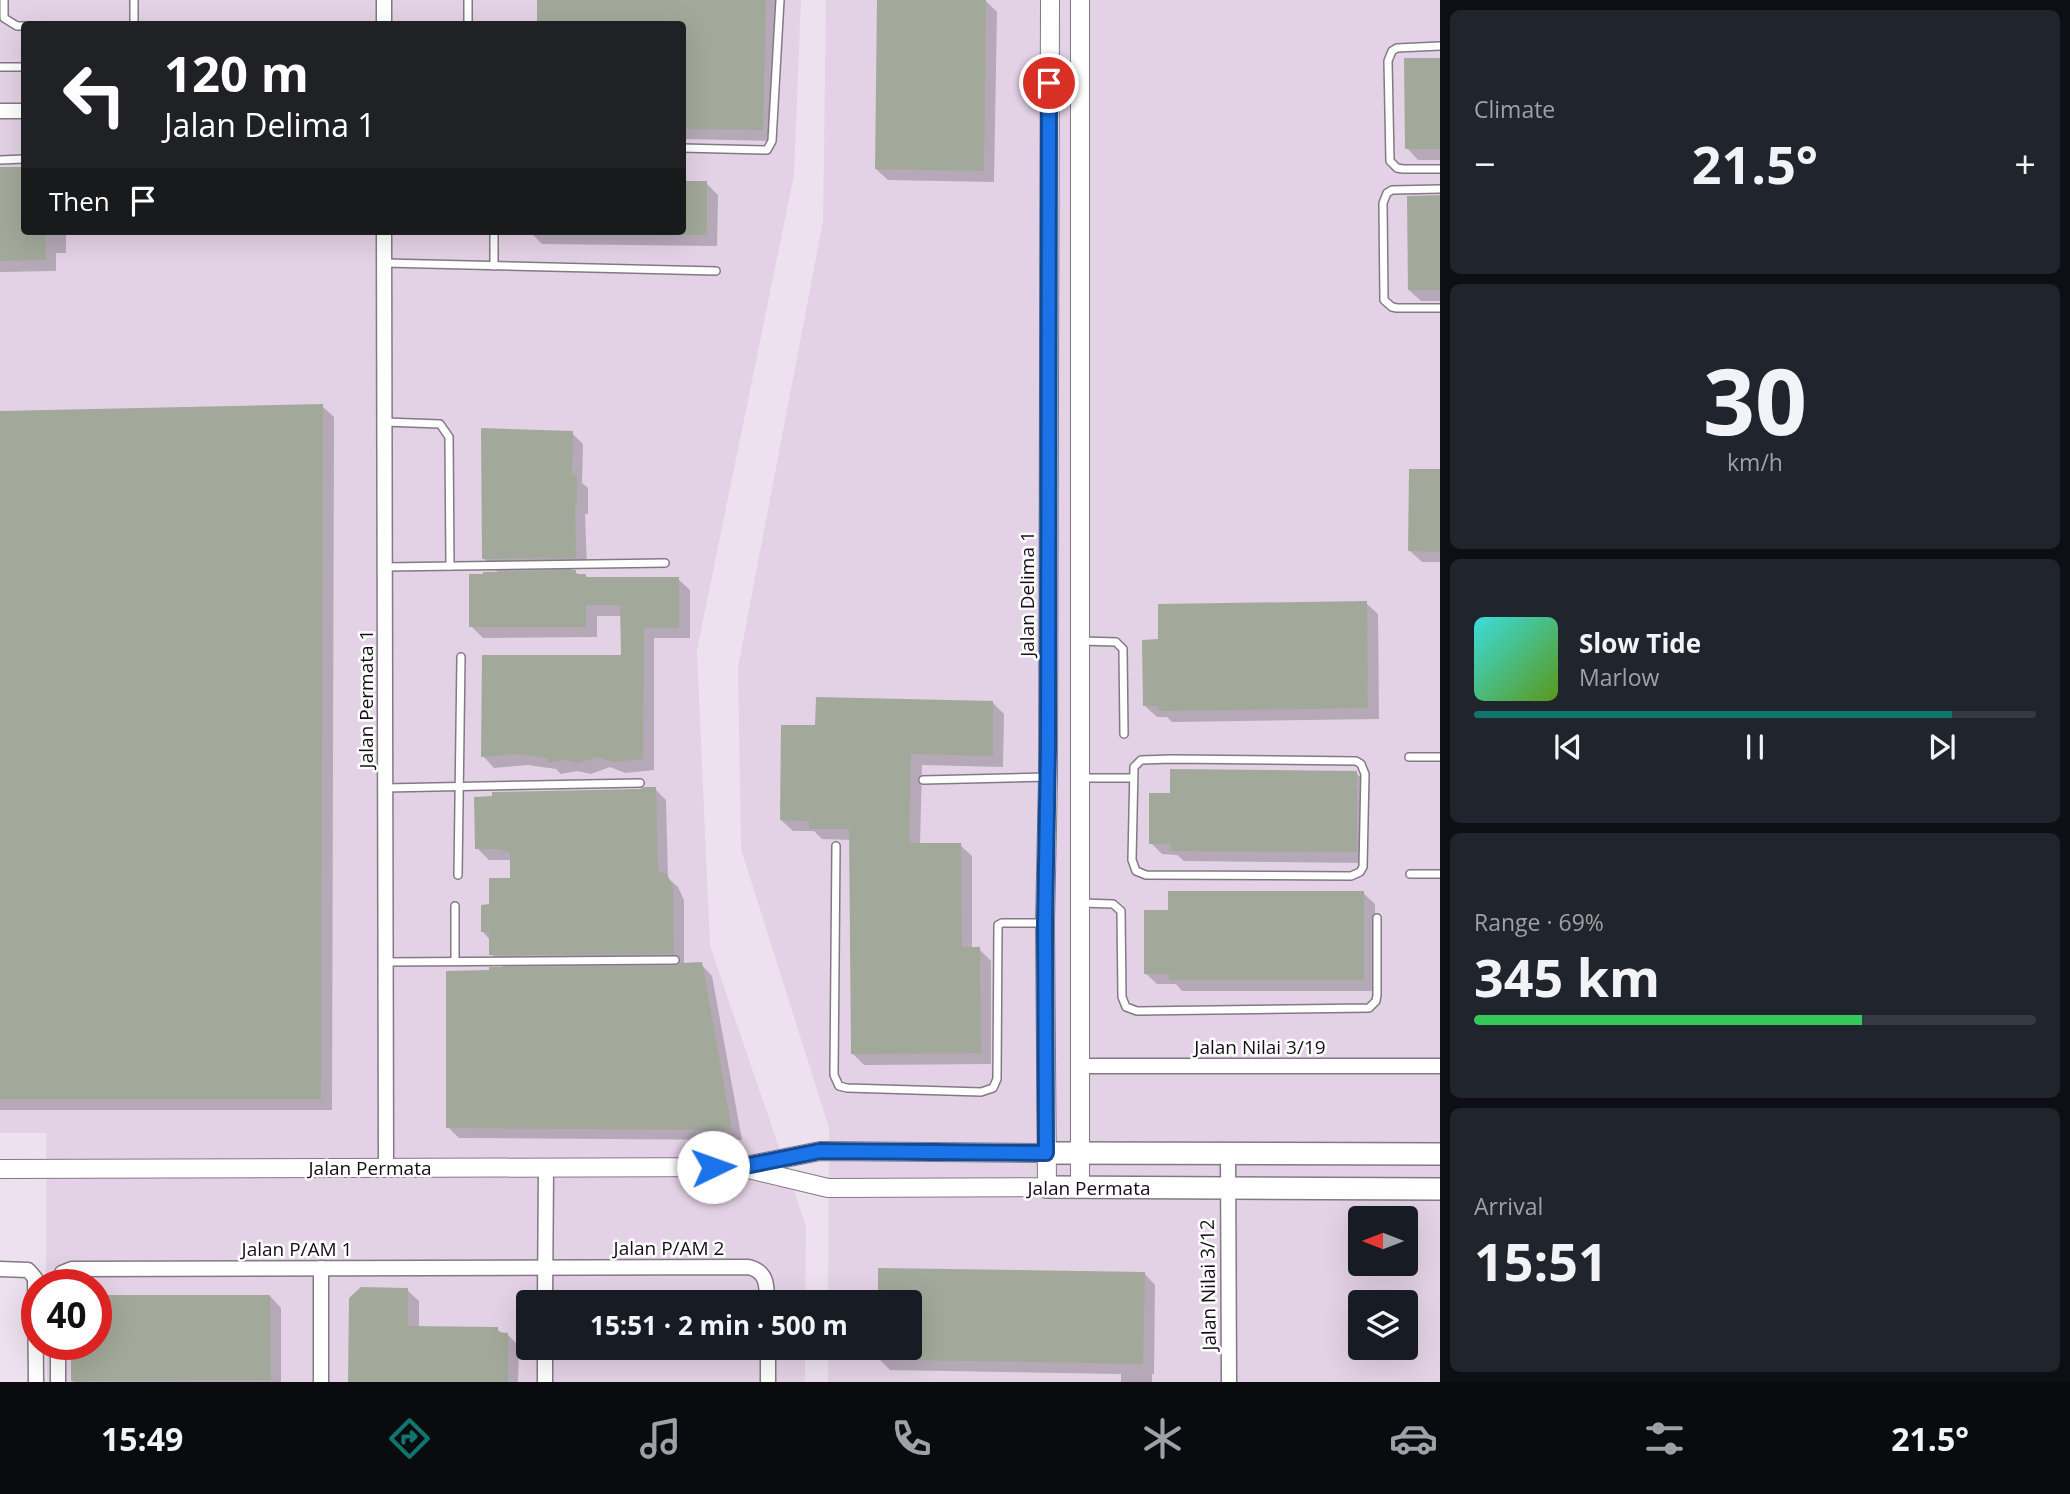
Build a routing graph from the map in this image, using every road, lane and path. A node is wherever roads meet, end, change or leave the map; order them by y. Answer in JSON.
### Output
{"nodes":[{"id":1,"x":4,"y":0,"type":"edge"},
{"id":2,"x":134,"y":0,"type":"edge"},
{"id":3,"x":384,"y":0,"type":"edge"},
{"id":4,"x":468,"y":0,"type":"edge"},
{"id":5,"x":780,"y":0,"type":"edge"},
{"id":6,"x":1049,"y":0,"type":"edge"},
{"id":7,"x":1080,"y":0,"type":"edge"},
{"id":8,"x":134,"y":21,"type":"edge"},
{"id":9,"x":384,"y":21,"type":"edge"},
{"id":10,"x":468,"y":21,"type":"edge"},
{"id":11,"x":21,"y":26,"type":"edge"},
{"id":12,"x":1440,"y":47,"type":"edge"},
{"id":13,"x":21,"y":66,"type":"edge"},
{"id":14,"x":0,"y":67,"type":"edge"},
{"id":15,"x":0,"y":111,"type":"edge"},
{"id":16,"x":21,"y":111,"type":"edge"},
{"id":17,"x":686,"y":148,"type":"edge"},
{"id":18,"x":21,"y":159,"type":"edge"},
{"id":19,"x":0,"y":160,"type":"edge"},
{"id":20,"x":1440,"y":169,"type":"edge"},
{"id":21,"x":1440,"y":189,"type":"edge"},
{"id":22,"x":384,"y":235,"type":"edge"},
{"id":23,"x":494,"y":235,"type":"edge"},
{"id":24,"x":384,"y":263,"type":"junction"},
{"id":25,"x":494,"y":266,"type":"junction"},
{"id":26,"x":716,"y":271,"type":"dead end"},
{"id":27,"x":1440,"y":308,"type":"edge"},
{"id":28,"x":385,"y":422,"type":"junction"},
{"id":29,"x":665,"y":563,"type":"dead end"},
{"id":30,"x":385,"y":566,"type":"junction"},
{"id":31,"x":450,"y":566,"type":"junction"},
{"id":32,"x":1080,"y":640,"type":"junction"},
{"id":33,"x":461,"y":657,"type":"dead end"},
{"id":34,"x":1124,"y":734,"type":"dead end"},
{"id":35,"x":1409,"y":757,"type":"dead end"},
{"id":36,"x":1440,"y":757,"type":"edge"},
{"id":37,"x":1048,"y":777,"type":"junction"},
{"id":38,"x":1082,"y":778,"type":"junction"},
{"id":39,"x":1132,"y":778,"type":"junction"},
{"id":40,"x":923,"y":780,"type":"dead end"},
{"id":41,"x":640,"y":783,"type":"dead end"},
{"id":42,"x":459,"y":787,"type":"junction"},
{"id":43,"x":386,"y":788,"type":"junction"},
{"id":44,"x":836,"y":846,"type":"dead end"},
{"id":45,"x":1410,"y":874,"type":"dead end"},
{"id":46,"x":1440,"y":874,"type":"edge"},
{"id":47,"x":458,"y":875,"type":"dead end"},
{"id":48,"x":1080,"y":903,"type":"junction"},
{"id":49,"x":455,"y":906,"type":"dead end"},
{"id":50,"x":1377,"y":919,"type":"dead end"},
{"id":51,"x":1045,"y":923,"type":"junction"},
{"id":52,"x":675,"y":960,"type":"dead end"},
{"id":53,"x":455,"y":961,"type":"junction"},
{"id":54,"x":386,"y":962,"type":"junction"},
{"id":55,"x":1080,"y":1066,"type":"junction"},
{"id":56,"x":1440,"y":1066,"type":"edge"},
{"id":57,"x":1046,"y":1153,"type":"junction"},
{"id":58,"x":1080,"y":1153,"type":"junction"},
{"id":59,"x":1228,"y":1153,"type":"junction"},
{"id":60,"x":1440,"y":1154,"type":"edge"},
{"id":61,"x":546,"y":1167,"type":"junction"},
{"id":62,"x":740,"y":1167,"type":"junction"},
{"id":63,"x":386,"y":1168,"type":"junction"},
{"id":64,"x":0,"y":1169,"type":"edge"},
{"id":65,"x":1047,"y":1187,"type":"junction"},
{"id":66,"x":1080,"y":1188,"type":"junction"},
{"id":67,"x":1226,"y":1188,"type":"junction"},
{"id":68,"x":1440,"y":1189,"type":"edge"},
{"id":69,"x":321,"y":1268,"type":"junction"},
{"id":70,"x":545,"y":1268,"type":"junction"},
{"id":71,"x":7,"y":1269,"type":"edge"},
{"id":72,"x":72,"y":1269,"type":"edge"},
{"id":73,"x":545,"y":1290,"type":"edge"},
{"id":74,"x":766,"y":1290,"type":"edge"},
{"id":75,"x":58,"y":1360,"type":"edge"},
{"id":76,"x":545,"y":1360,"type":"edge"},
{"id":77,"x":768,"y":1360,"type":"edge"},
{"id":78,"x":36,"y":1382,"type":"edge"},
{"id":79,"x":58,"y":1382,"type":"edge"},
{"id":80,"x":321,"y":1382,"type":"edge"},
{"id":81,"x":545,"y":1382,"type":"edge"},
{"id":82,"x":768,"y":1382,"type":"edge"},
{"id":83,"x":1229,"y":1382,"type":"edge"}],
"edges":[{"from":1,"to":11,"type":"lane"},
{"from":2,"to":8,"type":"lane"},
{"from":3,"to":9,"type":"street"},
{"from":4,"to":10,"type":"lane"},
{"from":5,"to":17,"type":"lane"},
{"from":6,"to":37,"type":"street","name":"Jalan Delima 1"},
{"from":7,"to":32,"type":"street"},
{"from":12,"to":20,"type":"lane"},
{"from":13,"to":14,"type":"lane"},
{"from":15,"to":16,"type":"street"},
{"from":18,"to":19,"type":"lane"},
{"from":21,"to":27,"type":"lane"},
{"from":22,"to":24,"type":"street","name":"Jalan Permata 1"},
{"from":23,"to":25,"type":"lane"},
{"from":24,"to":25,"type":"lane"},
{"from":24,"to":28,"type":"street","name":"Jalan Permata 1"},
{"from":25,"to":26,"type":"lane"},
{"from":28,"to":30,"type":"street","name":"Jalan Permata 1"},
{"from":28,"to":31,"type":"lane"},
{"from":29,"to":31,"type":"lane"},
{"from":30,"to":31,"type":"lane"},
{"from":30,"to":43,"type":"street","name":"Jalan Permata 1"},
{"from":32,"to":34,"type":"lane"},
{"from":32,"to":38,"type":"street"},
{"from":33,"to":42,"type":"lane"},
{"from":35,"to":36,"type":"lane"},
{"from":37,"to":40,"type":"lane"},
{"from":37,"to":51,"type":"street","name":"Jalan Delima 1"},
{"from":38,"to":39,"type":"lane"},
{"from":38,"to":48,"type":"street"},
{"from":39,"to":39,"type":"lane"},
{"from":41,"to":42,"type":"lane"},
{"from":42,"to":43,"type":"lane"},
{"from":42,"to":47,"type":"lane"},
{"from":43,"to":54,"type":"street","name":"Jalan Permata 1"},
{"from":44,"to":51,"type":"lane"},
{"from":45,"to":46,"type":"lane"},
{"from":48,"to":50,"type":"lane"},
{"from":48,"to":55,"type":"street"},
{"from":49,"to":53,"type":"lane"},
{"from":51,"to":57,"type":"street","name":"Jalan Delima 1"},
{"from":52,"to":53,"type":"lane"},
{"from":53,"to":54,"type":"lane"},
{"from":54,"to":63,"type":"street","name":"Jalan Permata 1"},
{"from":55,"to":56,"type":"street","name":"Jalan Nilai 3/19"},
{"from":55,"to":58,"type":"street"},
{"from":57,"to":58,"type":"main road","name":"Jalan Permata"},
{"from":57,"to":62,"type":"street","name":"Jalan Permata"},
{"from":57,"to":65,"type":"street","name":"Jalan Delima 1"},
{"from":58,"to":59,"type":"main road","name":"Jalan Permata"},
{"from":58,"to":66,"type":"street"},
{"from":59,"to":60,"type":"main road","name":"Jalan Permata"},
{"from":59,"to":67,"type":"street","name":"Jalan Nilai 3/12"},
{"from":61,"to":62,"type":"street","name":"Jalan Permata"},
{"from":61,"to":63,"type":"street","name":"Jalan Permata"},
{"from":61,"to":70,"type":"street"},
{"from":62,"to":65,"type":"street","name":"Jalan Permata"},
{"from":63,"to":64,"type":"street","name":"Jalan Permata"},
{"from":65,"to":66,"type":"main road","name":"Jalan Permata"},
{"from":66,"to":67,"type":"main road","name":"Jalan Permata"},
{"from":67,"to":68,"type":"main road","name":"Jalan Permata"},
{"from":67,"to":83,"type":"street","name":"Jalan Nilai 3/12"},
{"from":69,"to":70,"type":"street","name":"Jalan P/AM 1"},
{"from":69,"to":72,"type":"street","name":"Jalan P/AM 1"},
{"from":69,"to":80,"type":"street"},
{"from":70,"to":73,"type":"street"},
{"from":70,"to":74,"type":"street","name":"Jalan P/AM 2"},
{"from":71,"to":78,"type":"street"},
{"from":75,"to":79,"type":"street"},
{"from":76,"to":81,"type":"street"},
{"from":77,"to":82,"type":"street"}]}
